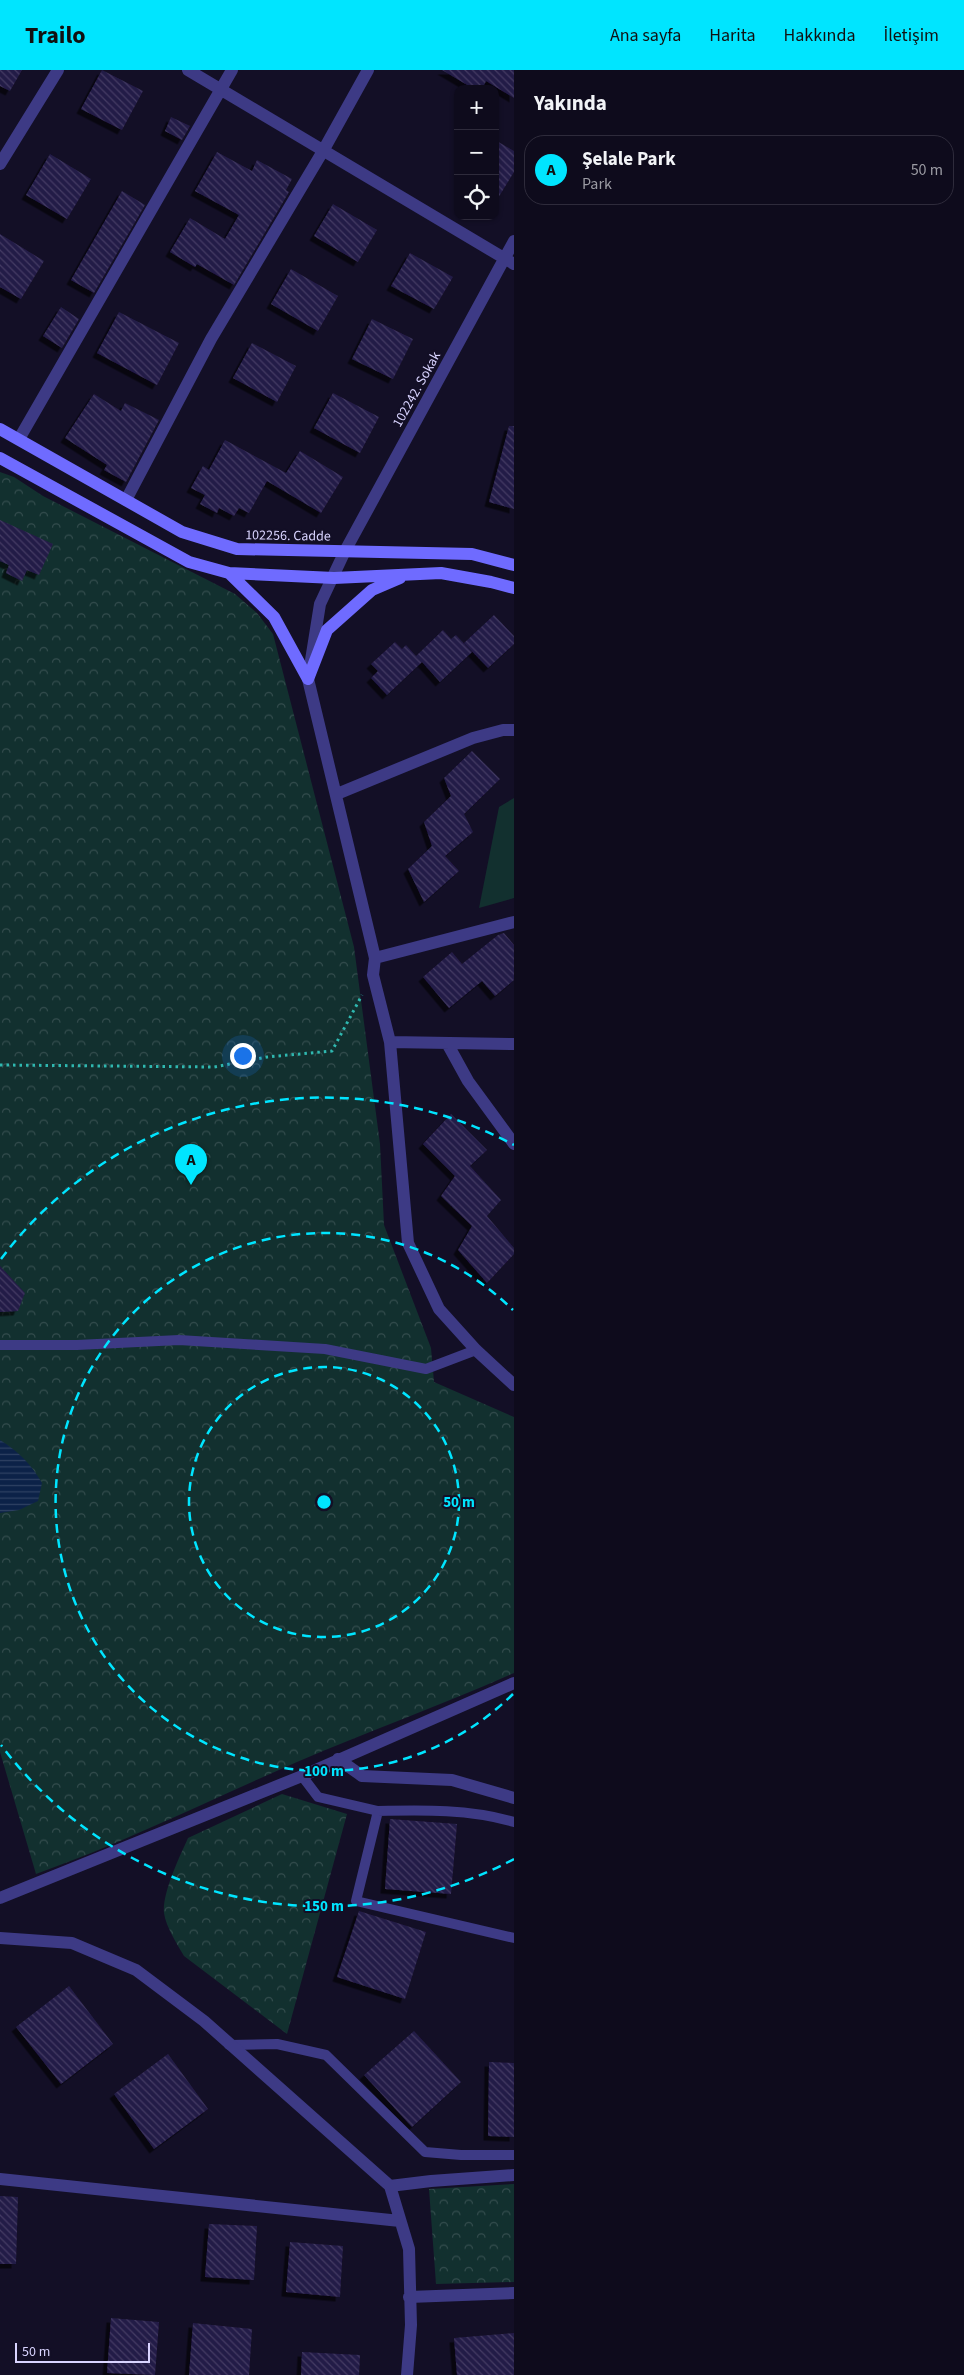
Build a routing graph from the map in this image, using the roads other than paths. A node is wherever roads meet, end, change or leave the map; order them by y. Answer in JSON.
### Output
{"nodes":[{"id":1,"x":58,"y":70,"type":"edge"},
{"id":2,"x":188,"y":70,"type":"edge"},
{"id":3,"x":232,"y":70,"type":"edge"},
{"id":4,"x":368,"y":70,"type":"edge"},
{"id":5,"x":220,"y":90,"type":"junction"},
{"id":6,"x":323,"y":151,"type":"junction"},
{"id":7,"x":0,"y":164,"type":"edge"},
{"id":8,"x":514,"y":242,"type":"edge"},
{"id":9,"x":509,"y":262,"type":"edge"},
{"id":10,"x":0,"y":429,"type":"edge"},
{"id":11,"x":19,"y":438,"type":"junction"},
{"id":12,"x":0,"y":458,"type":"edge"},
{"id":13,"x":126,"y":500,"type":"junction"},
{"id":14,"x":345,"y":551,"type":"junction"},
{"id":15,"x":514,"y":564,"type":"edge"},
{"id":16,"x":228,"y":573,"type":"junction"},
{"id":17,"x":406,"y":575,"type":"junction"},
{"id":18,"x":334,"y":578,"type":"junction"},
{"id":19,"x":514,"y":588,"type":"edge"},
{"id":20,"x":308,"y":678,"type":"junction"},
{"id":21,"x":514,"y":730,"type":"edge"},
{"id":22,"x":337,"y":794,"type":"junction"},
{"id":23,"x":514,"y":922,"type":"edge"},
{"id":24,"x":375,"y":958,"type":"junction"},
{"id":25,"x":390,"y":1042,"type":"junction"},
{"id":26,"x":447,"y":1043,"type":"junction"},
{"id":27,"x":514,"y":1044,"type":"edge"},
{"id":28,"x":514,"y":1144,"type":"edge"},
{"id":29,"x":0,"y":1345,"type":"edge"},
{"id":30,"x":476,"y":1350,"type":"junction"},
{"id":31,"x":514,"y":1385,"type":"edge"},
{"id":32,"x":514,"y":1683,"type":"edge"},
{"id":33,"x":338,"y":1758,"type":"junction"},
{"id":34,"x":302,"y":1776,"type":"junction"},
{"id":35,"x":514,"y":1798,"type":"edge"},
{"id":36,"x":378,"y":1811,"type":"junction"},
{"id":37,"x":514,"y":1822,"type":"edge"},
{"id":38,"x":0,"y":1898,"type":"edge"},
{"id":39,"x":0,"y":1938,"type":"edge"},
{"id":40,"x":514,"y":1938,"type":"edge"},
{"id":41,"x":228,"y":2044,"type":"junction"},
{"id":42,"x":514,"y":2155,"type":"edge"},
{"id":43,"x":514,"y":2176,"type":"edge"},
{"id":44,"x":0,"y":2179,"type":"edge"},
{"id":45,"x":390,"y":2186,"type":"junction"},
{"id":46,"x":400,"y":2221,"type":"junction"},
{"id":47,"x":514,"y":2294,"type":"edge"},
{"id":48,"x":409,"y":2298,"type":"junction"},
{"id":49,"x":407,"y":2375,"type":"edge"}],
"edges":[{"from":1,"to":7,"type":"street"},
{"from":2,"to":5,"type":"street"},
{"from":3,"to":5,"type":"street"},
{"from":4,"to":6,"type":"street"},
{"from":5,"to":6,"type":"street"},
{"from":5,"to":11,"type":"street"},
{"from":6,"to":9,"type":"street"},
{"from":6,"to":13,"type":"street"},
{"from":8,"to":9,"type":"street","name":"102242. Sokak"},
{"from":9,"to":14,"type":"street","name":"102242. Sokak"},
{"from":10,"to":11,"type":"street","name":"102256. Cadde"},
{"from":11,"to":13,"type":"street","name":"102256. Cadde"},
{"from":12,"to":16,"type":"street"},
{"from":13,"to":14,"type":"street","name":"102256. Cadde"},
{"from":14,"to":15,"type":"street","name":"102256. Cadde"},
{"from":14,"to":18,"type":"street","name":"102242. Sokak"},
{"from":16,"to":18,"type":"street"},
{"from":16,"to":20,"type":"street"},
{"from":17,"to":18,"type":"street"},
{"from":17,"to":19,"type":"street"},
{"from":17,"to":20,"type":"street"},
{"from":18,"to":20,"type":"street","name":"102242. Sokak"},
{"from":20,"to":22,"type":"street"},
{"from":21,"to":22,"type":"street"},
{"from":22,"to":24,"type":"street"},
{"from":23,"to":24,"type":"street"},
{"from":24,"to":25,"type":"street"},
{"from":25,"to":26,"type":"street"},
{"from":25,"to":30,"type":"street"},
{"from":26,"to":27,"type":"street"},
{"from":26,"to":28,"type":"street"},
{"from":29,"to":30,"type":"lane"},
{"from":30,"to":31,"type":"street"},
{"from":32,"to":33,"type":"street"},
{"from":33,"to":34,"type":"street"},
{"from":33,"to":35,"type":"street"},
{"from":34,"to":36,"type":"lane"},
{"from":34,"to":38,"type":"street"},
{"from":36,"to":37,"type":"lane"},
{"from":36,"to":40,"type":"lane"},
{"from":39,"to":41,"type":"street"},
{"from":41,"to":42,"type":"lane"},
{"from":41,"to":45,"type":"street"},
{"from":43,"to":45,"type":"street"},
{"from":44,"to":46,"type":"street"},
{"from":45,"to":46,"type":"street"},
{"from":46,"to":48,"type":"street"},
{"from":47,"to":48,"type":"street"},
{"from":48,"to":49,"type":"street"}]}
